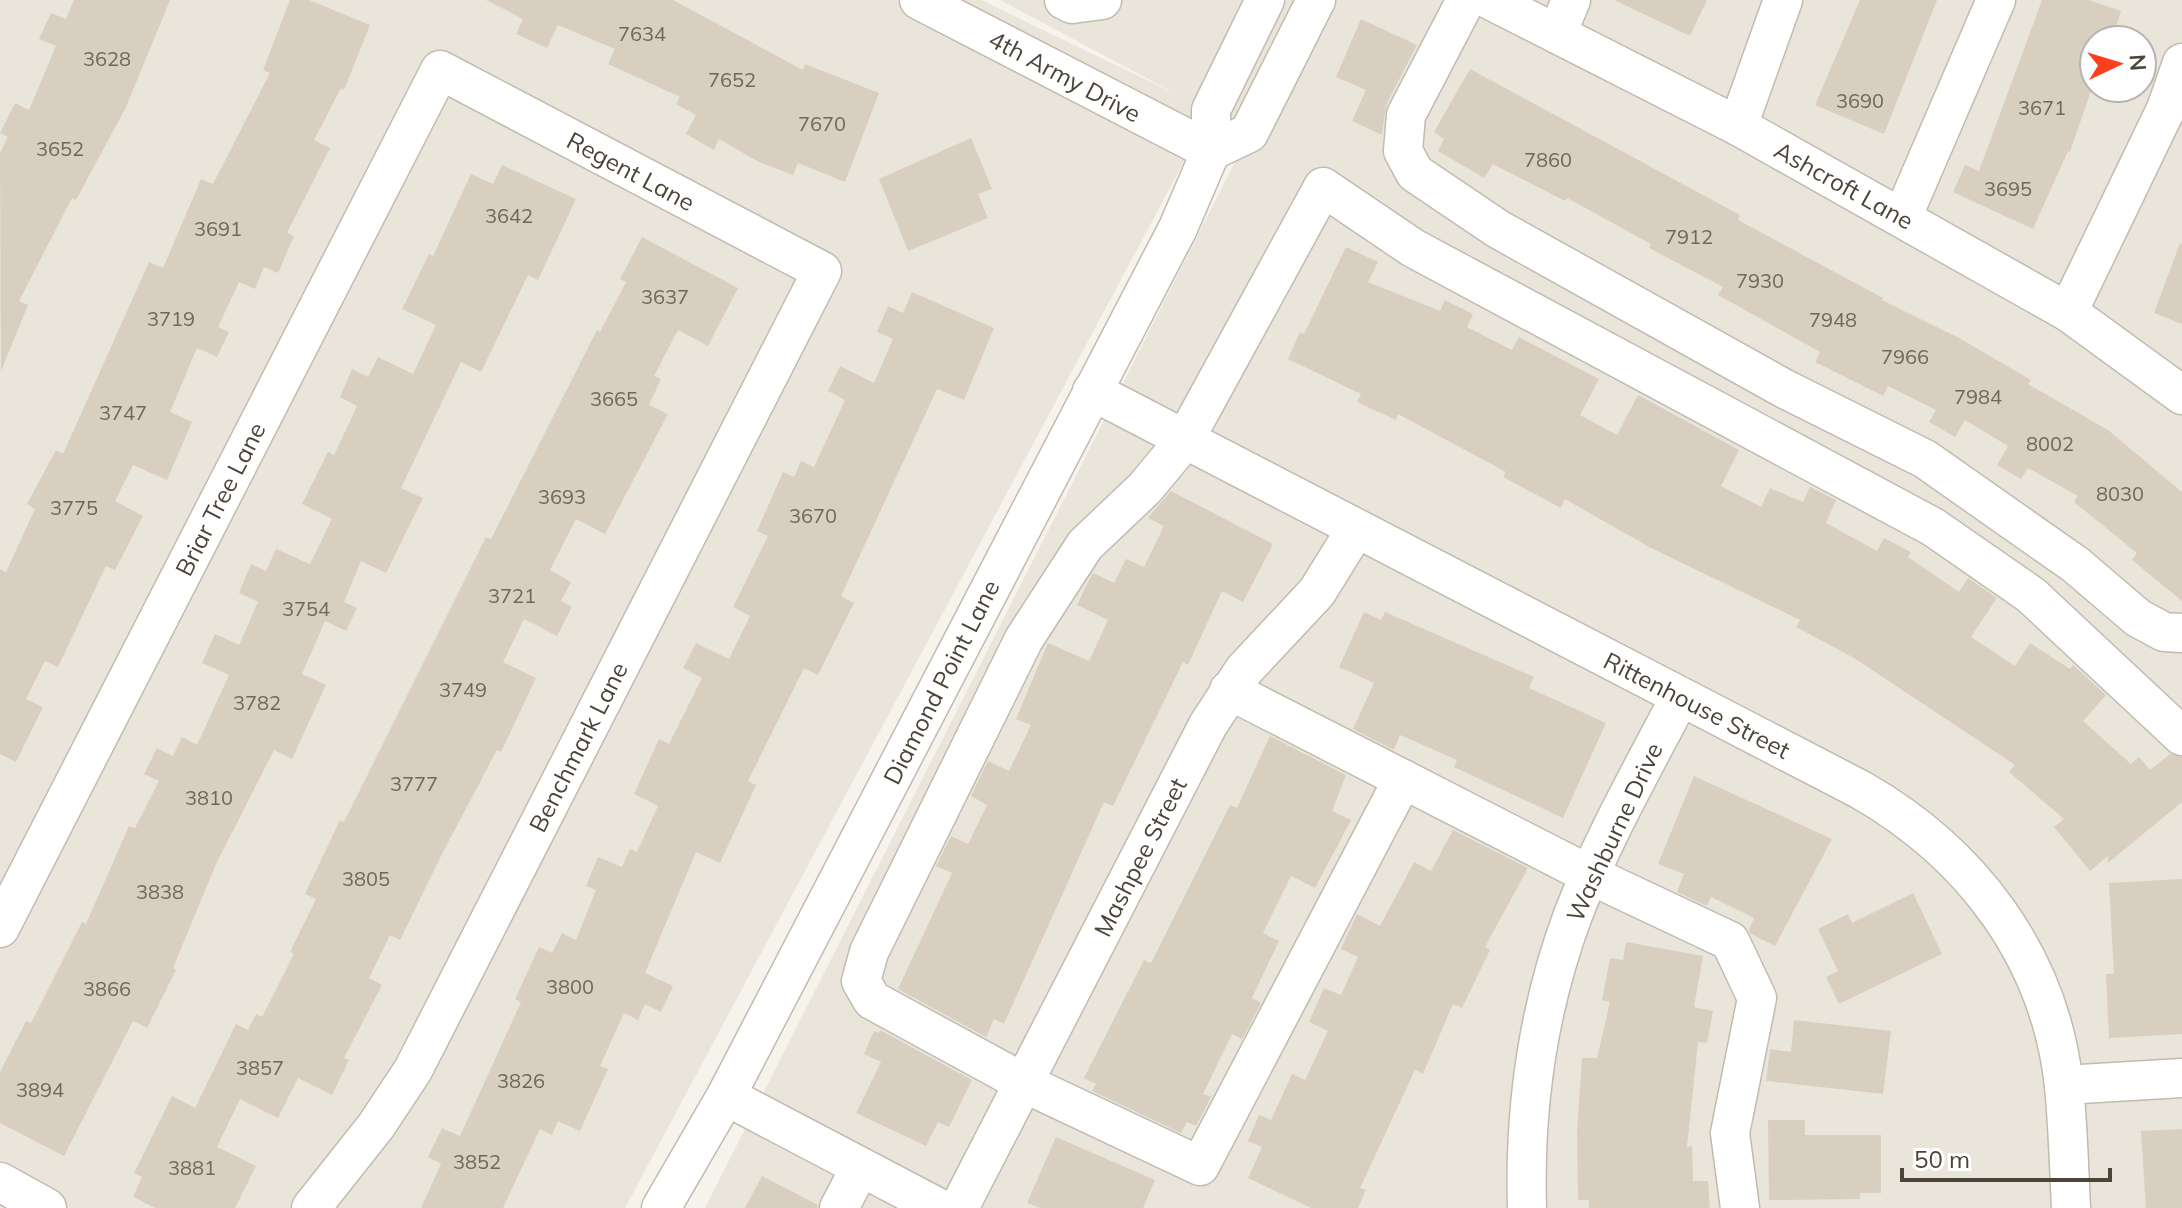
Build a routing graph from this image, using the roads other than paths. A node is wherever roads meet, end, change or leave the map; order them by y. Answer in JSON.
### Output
{"nodes":[{"id":1,"x":919,"y":0,"type":"edge"},
{"id":2,"x":1064,"y":0,"type":"edge"},
{"id":3,"x":1102,"y":0,"type":"edge"},
{"id":4,"x":1265,"y":0,"type":"edge"},
{"id":5,"x":1316,"y":0,"type":"edge"},
{"id":6,"x":1466,"y":0,"type":"edge"},
{"id":7,"x":1490,"y":0,"type":"edge"},
{"id":8,"x":1783,"y":0,"type":"edge"},
{"id":9,"x":1996,"y":0,"type":"edge"},
{"id":10,"x":1564,"y":17,"type":"edge"},
{"id":11,"x":2182,"y":63,"type":"edge"},
{"id":12,"x":440,"y":70,"type":"joint"},
{"id":13,"x":1738,"y":126,"type":"junction"},
{"id":14,"x":1211,"y":151,"type":"junction"},
{"id":15,"x":1902,"y":218,"type":"junction"},
{"id":16,"x":822,"y":271,"type":"joint"},
{"id":17,"x":2068,"y":312,"type":"junction"},
{"id":18,"x":1092,"y":391,"type":"junction"},
{"id":19,"x":2182,"y":395,"type":"edge"},
{"id":20,"x":1184,"y":441,"type":"junction"},
{"id":21,"x":1356,"y":529,"type":"junction"},
{"id":22,"x":2182,"y":633,"type":"edge"},
{"id":23,"x":1229,"y":690,"type":"junction"},
{"id":24,"x":1680,"y":697,"type":"junction"},
{"id":25,"x":2182,"y":736,"type":"edge"},
{"id":26,"x":1403,"y":779,"type":"junction"},
{"id":27,"x":1590,"y":875,"type":"junction"},
{"id":28,"x":0,"y":928,"type":"edge"},
{"id":29,"x":2182,"y":1078,"type":"edge"},
{"id":30,"x":1024,"y":1083,"type":"junction"},
{"id":31,"x":2064,"y":1085,"type":"junction"},
{"id":32,"x":726,"y":1096,"type":"junction"},
{"id":33,"x":860,"y":1168,"type":"junction"},
{"id":34,"x":0,"y":1182,"type":"edge"},
{"id":35,"x":47,"y":1208,"type":"edge"},
{"id":36,"x":311,"y":1208,"type":"edge"},
{"id":37,"x":661,"y":1208,"type":"edge"},
{"id":38,"x":839,"y":1208,"type":"edge"},
{"id":39,"x":939,"y":1208,"type":"edge"},
{"id":40,"x":959,"y":1208,"type":"edge"},
{"id":41,"x":1527,"y":1208,"type":"edge"},
{"id":42,"x":1740,"y":1208,"type":"edge"},
{"id":43,"x":2071,"y":1208,"type":"edge"}],
"edges":[{"from":1,"to":14,"type":"street","name":"4th Army Drive"},
{"from":2,"to":3,"type":"street"},
{"from":4,"to":14,"type":"street","name":"Diamond Point Lane"},
{"from":5,"to":14,"type":"street"},
{"from":6,"to":22,"type":"street"},
{"from":7,"to":10,"type":"street","name":"Ashcroft Lane"},
{"from":8,"to":13,"type":"street"},
{"from":9,"to":15,"type":"street"},
{"from":10,"to":13,"type":"street","name":"Ashcroft Lane"},
{"from":11,"to":17,"type":"street"},
{"from":12,"to":16,"type":"street","name":"Regent Lane"},
{"from":12,"to":28,"type":"street","name":"Briar Tree Lane"},
{"from":13,"to":15,"type":"street","name":"Ashcroft Lane"},
{"from":14,"to":18,"type":"street","name":"Diamond Point Lane"},
{"from":15,"to":17,"type":"street","name":"Ashcroft Lane"},
{"from":16,"to":36,"type":"street","name":"Benchmark Lane"},
{"from":17,"to":19,"type":"street","name":"Ashcroft Lane"},
{"from":18,"to":20,"type":"street","name":"Rittenhouse Street"},
{"from":18,"to":32,"type":"street","name":"Diamond Point Lane"},
{"from":20,"to":21,"type":"street","name":"Rittenhouse Street"},
{"from":20,"to":25,"type":"street"},
{"from":20,"to":30,"type":"street"},
{"from":21,"to":23,"type":"street","name":"Mashpee Street"},
{"from":21,"to":24,"type":"street","name":"Rittenhouse Street"},
{"from":23,"to":26,"type":"street"},
{"from":23,"to":30,"type":"street","name":"Mashpee Street"},
{"from":24,"to":27,"type":"street","name":"Washburne Drive"},
{"from":24,"to":31,"type":"street","name":"Rittenhouse Street"},
{"from":26,"to":27,"type":"street"},
{"from":26,"to":30,"type":"street"},
{"from":27,"to":41,"type":"street","name":"Washburne Drive"},
{"from":27,"to":42,"type":"street"},
{"from":29,"to":31,"type":"street"},
{"from":30,"to":40,"type":"street","name":"Mashpee Street"},
{"from":31,"to":43,"type":"street","name":"Rittenhouse Street"},
{"from":32,"to":33,"type":"street"},
{"from":32,"to":37,"type":"street","name":"Diamond Point Lane"},
{"from":33,"to":38,"type":"street"},
{"from":33,"to":39,"type":"street"},
{"from":34,"to":35,"type":"street"}]}
